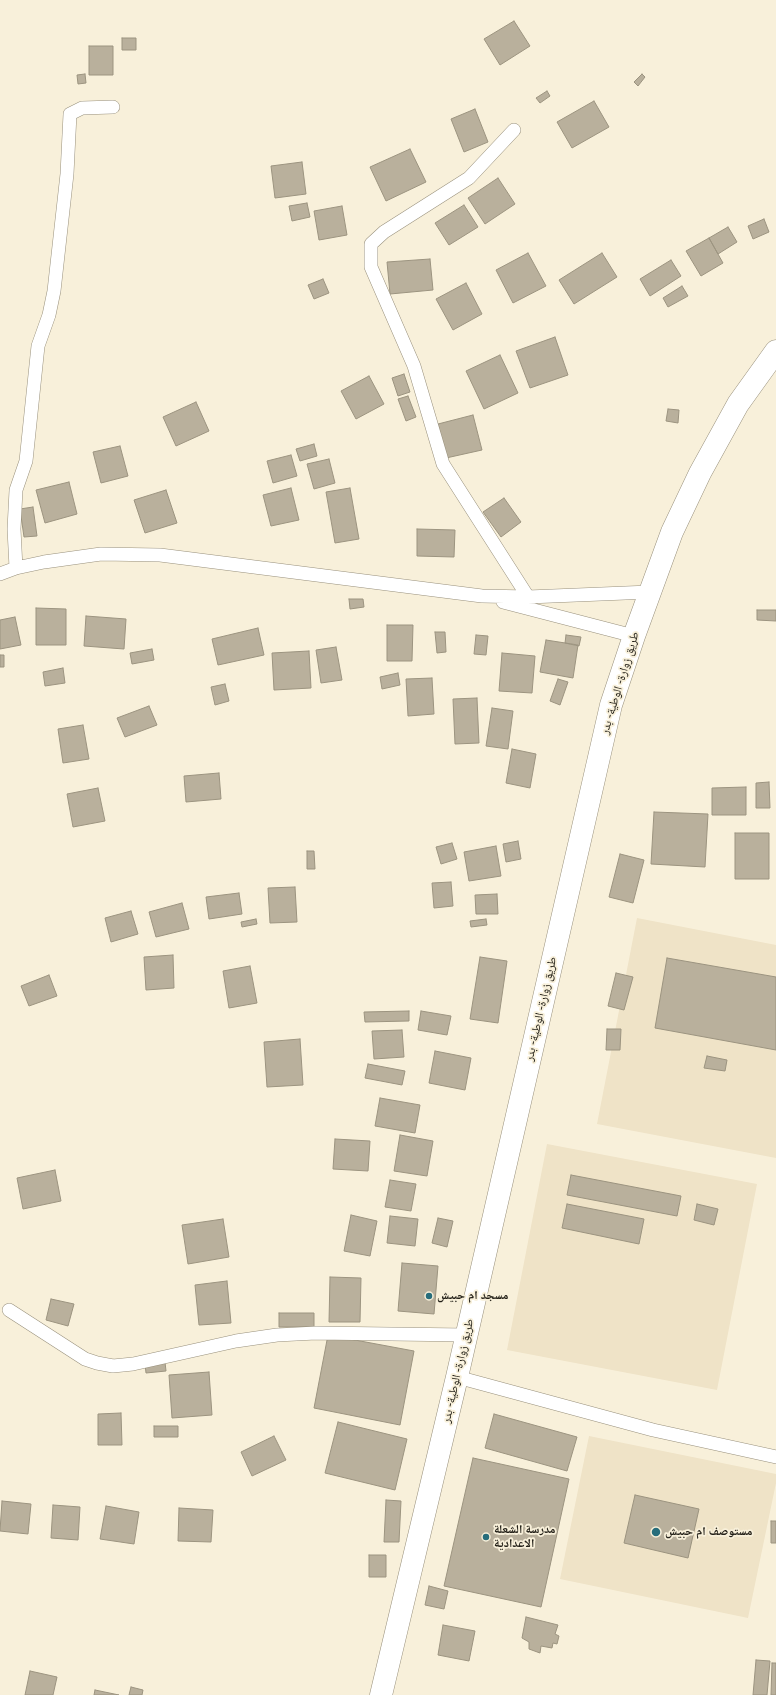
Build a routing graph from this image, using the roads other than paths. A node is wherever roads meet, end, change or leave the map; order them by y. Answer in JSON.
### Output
{"nodes":[{"id":1,"x":112,"y":107,"type":"dead end"},
{"id":2,"x":514,"y":130,"type":"dead end"},
{"id":3,"x":776,"y":351,"type":"edge"},
{"id":4,"x":16,"y":568,"type":"junction"},
{"id":5,"x":0,"y":574,"type":"edge"},
{"id":6,"x":650,"y":592,"type":"junction"},
{"id":7,"x":482,"y":596,"type":"junction"},
{"id":8,"x":528,"y":597,"type":"junction"},
{"id":9,"x":634,"y":636,"type":"junction"},
{"id":10,"x":9,"y":1310,"type":"dead end"},
{"id":11,"x":466,"y":1335,"type":"junction"},
{"id":12,"x":457,"y":1377,"type":"junction"},
{"id":13,"x":776,"y":1457,"type":"edge"},
{"id":14,"x":381,"y":1695,"type":"edge"}],
"edges":[{"from":1,"to":4,"type":"street"},
{"from":2,"to":8,"type":"street"},
{"from":3,"to":6,"type":"highway","name":"طريق زوارة- الوطية- بدر"},
{"from":4,"to":5,"type":"street"},
{"from":4,"to":7,"type":"street"},
{"from":6,"to":8,"type":"street"},
{"from":6,"to":9,"type":"highway","name":"طريق زوارة- الوطية- بدر"},
{"from":7,"to":8,"type":"street"},
{"from":7,"to":9,"type":"street"},
{"from":9,"to":11,"type":"highway","name":"طريق زوارة- الوطية- بدر"},
{"from":10,"to":11,"type":"street"},
{"from":11,"to":12,"type":"highway","name":"طريق زوارة- الوطية- بدر"},
{"from":12,"to":13,"type":"street"},
{"from":12,"to":14,"type":"highway","name":"طريق زوارة- الوطية- بدر"}]}
